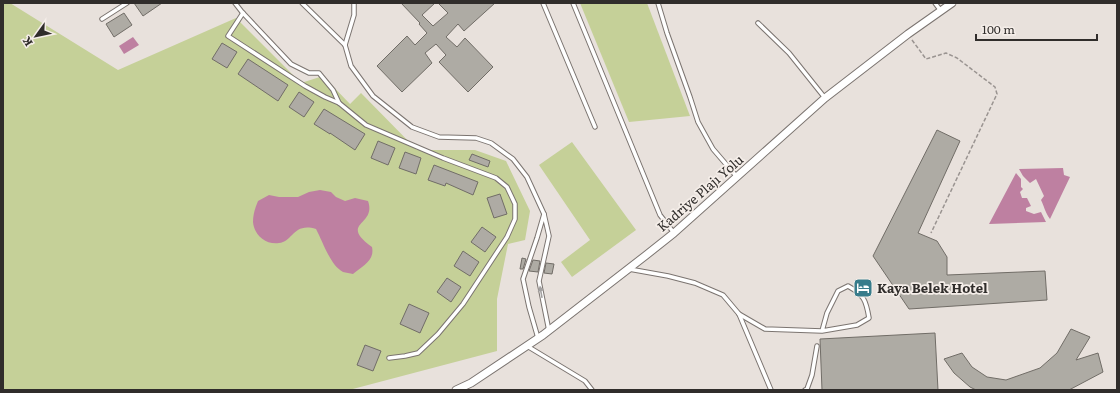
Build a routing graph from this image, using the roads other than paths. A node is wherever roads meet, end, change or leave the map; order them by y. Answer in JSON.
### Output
{"nodes":[{"id":1,"x":127,"y":3,"type":"edge"},
{"id":2,"x":235,"y":3,"type":"edge"},
{"id":3,"x":302,"y":3,"type":"edge"},
{"id":4,"x":354,"y":3,"type":"edge"},
{"id":5,"x":543,"y":3,"type":"edge"},
{"id":6,"x":573,"y":3,"type":"edge"},
{"id":7,"x":658,"y":3,"type":"edge"},
{"id":8,"x":935,"y":3,"type":"edge"},
{"id":9,"x":952,"y":3,"type":"edge"},
{"id":10,"x":941,"y":11,"type":"junction"},
{"id":11,"x":243,"y":13,"type":"junction"},
{"id":12,"x":102,"y":20,"type":"dead end"},
{"id":13,"x":758,"y":23,"type":"dead end"},
{"id":14,"x":345,"y":45,"type":"junction"},
{"id":15,"x":825,"y":98,"type":"junction"},
{"id":16,"x":339,"y":103,"type":"junction"},
{"id":17,"x":595,"y":127,"type":"dead end"},
{"id":18,"x":737,"y":177,"type":"junction"},
{"id":19,"x":544,"y":214,"type":"junction"},
{"id":20,"x":674,"y":233,"type":"junction"},
{"id":21,"x":628,"y":269,"type":"junction"},
{"id":22,"x":739,"y":314,"type":"junction"},
{"id":23,"x":549,"y":331,"type":"junction"},
{"id":24,"x":822,"y":331,"type":"junction"},
{"id":25,"x":538,"y":339,"type":"junction"},
{"id":26,"x":527,"y":346,"type":"junction"},
{"id":27,"x":817,"y":346,"type":"dead end"},
{"id":28,"x":389,"y":358,"type":"dead end"},
{"id":29,"x":456,"y":390,"type":"edge"},
{"id":30,"x":592,"y":390,"type":"edge"},
{"id":31,"x":771,"y":390,"type":"edge"},
{"id":32,"x":805,"y":390,"type":"edge"}],
"edges":[{"from":1,"to":12,"type":"lane"},
{"from":2,"to":11,"type":"lane"},
{"from":3,"to":14,"type":"lane"},
{"from":4,"to":14,"type":"lane"},
{"from":5,"to":17,"type":"lane"},
{"from":6,"to":20,"type":"lane"},
{"from":7,"to":18,"type":"lane"},
{"from":8,"to":10,"type":"lane"},
{"from":9,"to":10,"type":"street","name":"Kadriye Plajı Yolu"},
{"from":10,"to":15,"type":"street","name":"Kadriye Plajı Yolu"},
{"from":11,"to":16,"type":"lane"},
{"from":11,"to":16,"type":"lane"},
{"from":13,"to":15,"type":"lane"},
{"from":14,"to":19,"type":"lane"},
{"from":15,"to":18,"type":"street","name":"Kadriye Plajı Yolu"},
{"from":16,"to":28,"type":"lane"},
{"from":18,"to":20,"type":"street","name":"Kadriye Plajı Yolu"},
{"from":23,"to":19,"type":"lane","one_way":true},
{"from":19,"to":25,"type":"lane"},
{"from":20,"to":21,"type":"street","name":"Kadriye Plajı Yolu"},
{"from":21,"to":22,"type":"lane"},
{"from":21,"to":23,"type":"street","name":"Kadriye Plajı Yolu"},
{"from":22,"to":24,"type":"lane"},
{"from":22,"to":31,"type":"lane"},
{"from":23,"to":25,"type":"street","name":"Kadriye Plajı Yolu"},
{"from":24,"to":24,"type":"lane"},
{"from":25,"to":26,"type":"street","name":"Kadriye Plajı Yolu"},
{"from":26,"to":29,"type":"street","name":"Kadriye Plajı Yolu"},
{"from":26,"to":30,"type":"lane"},
{"from":27,"to":32,"type":"lane"}]}
